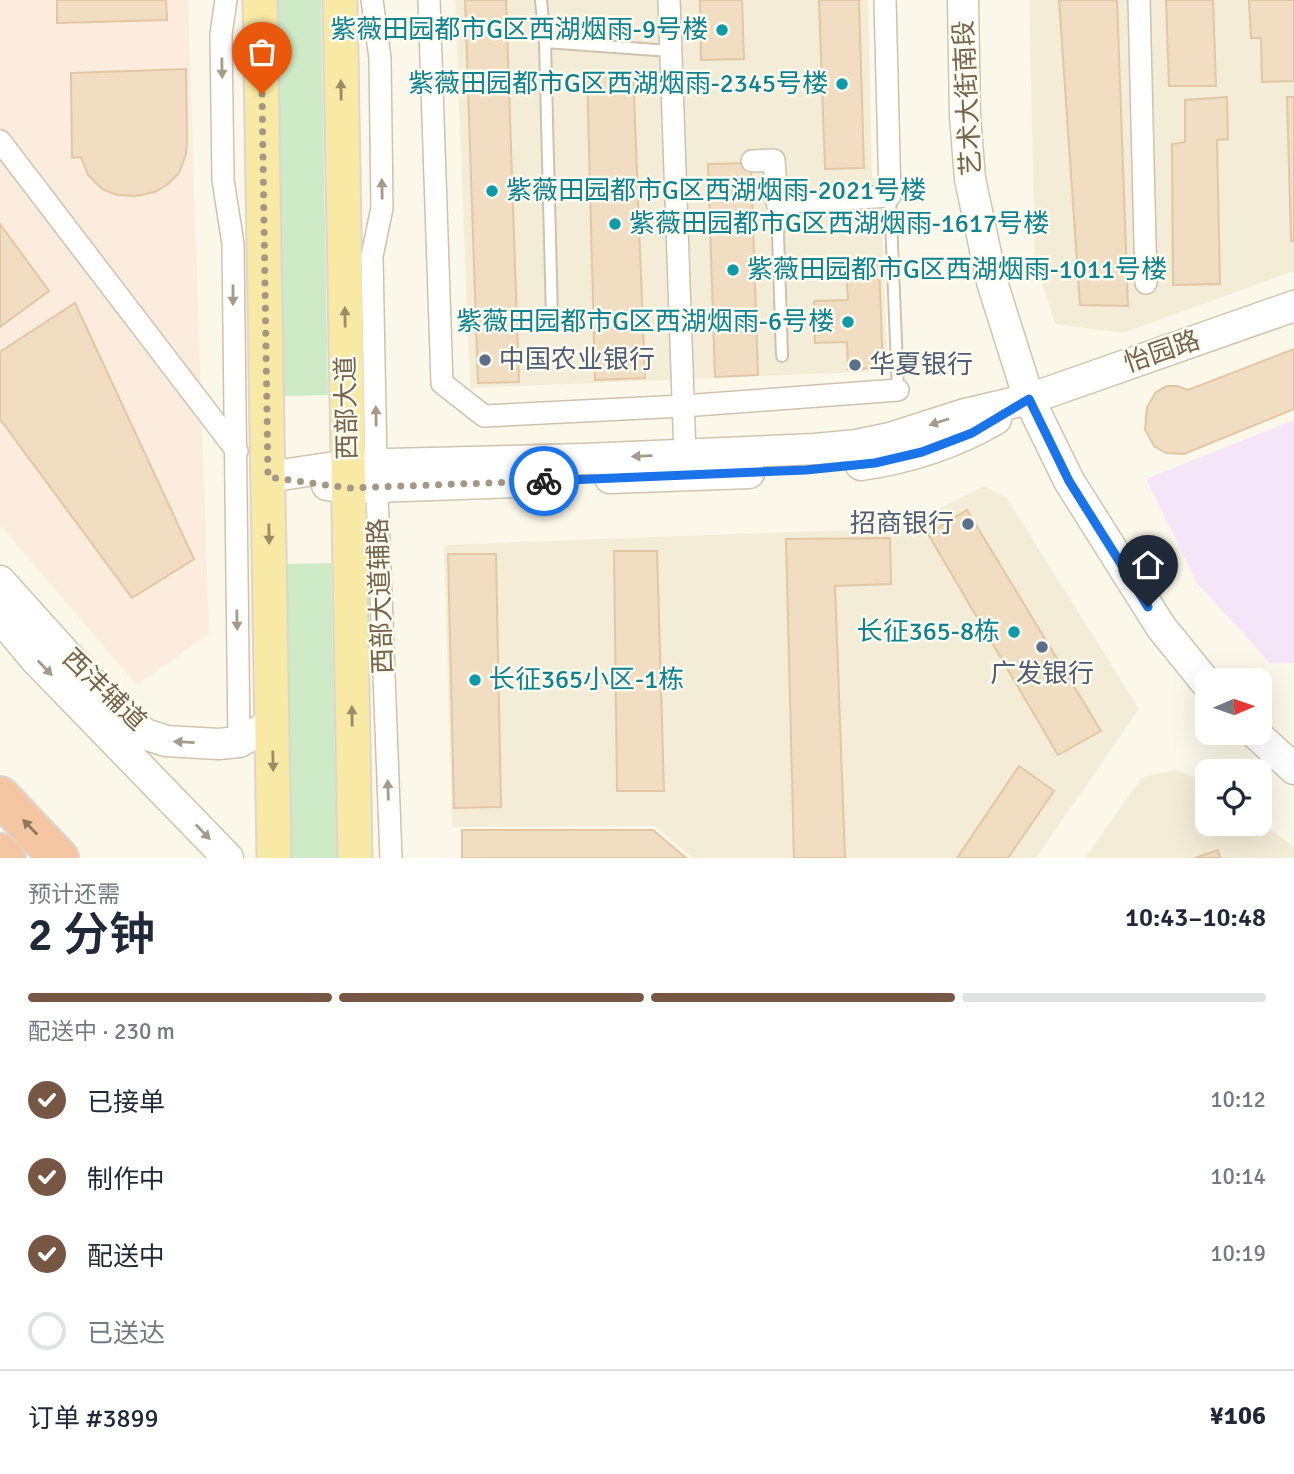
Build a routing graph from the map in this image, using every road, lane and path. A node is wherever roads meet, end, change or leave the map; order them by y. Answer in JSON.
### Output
{"nodes":[{"id":1,"x":226,"y":0,"type":"edge"},
{"id":2,"x":260,"y":0,"type":"edge"},
{"id":3,"x":340,"y":0,"type":"edge"},
{"id":4,"x":372,"y":0,"type":"edge"},
{"id":5,"x":429,"y":0,"type":"edge"},
{"id":6,"x":541,"y":0,"type":"edge"},
{"id":7,"x":668,"y":0,"type":"edge"},
{"id":8,"x":885,"y":0,"type":"edge"},
{"id":9,"x":963,"y":0,"type":"edge"},
{"id":10,"x":1139,"y":0,"type":"edge"},
{"id":11,"x":545,"y":42,"type":"junction"},
{"id":12,"x":670,"y":51,"type":"junction"},
{"id":13,"x":0,"y":141,"type":"edge"},
{"id":14,"x":752,"y":161,"type":"dead end"},
{"id":15,"x":890,"y":196,"type":"junction"},
{"id":16,"x":777,"y":203,"type":"junction"},
{"id":17,"x":1146,"y":283,"type":"dead end"},
{"id":18,"x":1294,"y":306,"type":"edge"},
{"id":19,"x":552,"y":318,"type":"dead end"},
{"id":20,"x":782,"y":356,"type":"dead end"},
{"id":21,"x":898,"y":390,"type":"joint"},
{"id":22,"x":1029,"y":399,"type":"junction"},
{"id":23,"x":683,"y":406,"type":"junction"},
{"id":24,"x":235,"y":450,"type":"junction"},
{"id":25,"x":685,"y":455,"type":"junction"},
{"id":26,"x":362,"y":476,"type":"junction"},
{"id":27,"x":268,"y":477,"type":"junction"},
{"id":28,"x":0,"y":581,"type":"edge"},
{"id":29,"x":0,"y":617,"type":"edge"},
{"id":30,"x":1195,"y":669,"type":"edge"},
{"id":31,"x":272,"y":724,"type":"junction"},
{"id":32,"x":239,"y":742,"type":"junction"},
{"id":33,"x":1269,"y":746,"type":"edge"},
{"id":34,"x":1294,"y":769,"type":"edge"},
{"id":35,"x":0,"y":796,"type":"edge"},
{"id":36,"x":0,"y":853,"type":"edge"},
{"id":37,"x":6,"y":858,"type":"edge"},
{"id":38,"x":59,"y":858,"type":"edge"},
{"id":39,"x":228,"y":858,"type":"edge"},
{"id":40,"x":274,"y":858,"type":"edge"},
{"id":41,"x":355,"y":858,"type":"edge"},
{"id":42,"x":391,"y":858,"type":"edge"}],
"edges":[{"from":1,"to":24,"type":"street","one_way":true},
{"from":2,"to":27,"type":"main road"},
{"from":26,"to":3,"type":"main road","name":"西部大道","one_way":true},
{"from":26,"to":4,"type":"street","name":"西部大道辅路","one_way":true},
{"from":5,"to":23,"type":"street"},
{"from":6,"to":11,"type":"lane"},
{"from":7,"to":12,"type":"street"},
{"from":8,"to":15,"type":"street"},
{"from":9,"to":22,"type":"street","name":"艺术大街南段"},
{"from":10,"to":17,"type":"street"},
{"from":11,"to":12,"type":"lane"},
{"from":11,"to":19,"type":"lane"},
{"from":12,"to":23,"type":"street"},
{"from":13,"to":24,"type":"street"},
{"from":14,"to":16,"type":"street"},
{"from":15,"to":16,"type":"street"},
{"from":15,"to":21,"type":"lane"},
{"from":16,"to":20,"type":"lane"},
{"from":18,"to":22,"type":"street","name":"怡园路"},
{"from":21,"to":23,"type":"street"},
{"from":22,"to":25,"type":"street","name":"怡园路","one_way":true},
{"from":22,"to":26,"type":"street","name":"怡园路"},
{"from":22,"to":30,"type":"street","name":"艺术大街南段"},
{"from":23,"to":25,"type":"street"},
{"from":24,"to":27,"type":"street"},
{"from":24,"to":32,"type":"street","one_way":true},
{"from":25,"to":26,"type":"street","name":"怡园路","one_way":true},
{"from":26,"to":27,"type":"street","name":"怡园路"},
{"from":41,"to":26,"type":"main road","name":"西部大道","one_way":true},
{"from":42,"to":26,"type":"street","name":"西部大道辅路","one_way":true},
{"from":27,"to":31,"type":"main road","one_way":true},
{"from":32,"to":28,"type":"street","name":"西沣辅道","one_way":true},
{"from":29,"to":39,"type":"street","name":"西沣辅道","one_way":true},
{"from":31,"to":32,"type":"street","name":"西沣辅道"},
{"from":31,"to":40,"type":"main road","one_way":true},
{"from":33,"to":34,"type":"street"},
{"from":38,"to":35,"type":"highway","one_way":true},
{"from":36,"to":37,"type":"highway"}]}
